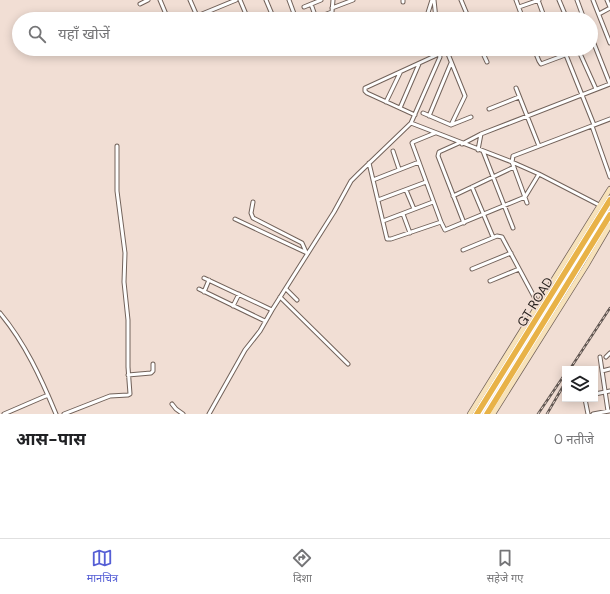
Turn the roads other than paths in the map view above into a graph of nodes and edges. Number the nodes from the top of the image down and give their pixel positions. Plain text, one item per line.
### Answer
1 (148, 0) edge
2 (160, 0) edge
3 (190, 0) edge
4 (236, 0) edge
5 (240, 0) edge
6 (266, 0) edge
7 (289, 0) edge
8 (321, 0) edge
9 (332, 0) edge
10 (353, 0) edge
11 (434, 0) edge
12 (466, 0) edge
13 (516, 0) edge
14 (538, 0) edge
15 (559, 0) edge
16 (577, 0) edge
17 (593, 0) edge
18 (607, 0) edge
19 (461, 1) edge
20 (528, 2) edge
21 (140, 4) dead end
22 (311, 4) junction
23 (304, 7) dead end
24 (519, 7) junction
25 (332, 8) junction
26 (610, 8) edge
27 (165, 12) edge
28 (195, 12) edge
29 (207, 12) edge
30 (245, 12) edge
31 (271, 12) edge
32 (293, 12) edge
33 (313, 12) edge
34 (331, 12) edge
35 (429, 12) edge
36 (435, 12) edge
37 (466, 12) edge
38 (521, 12) edge
39 (542, 12) edge
40 (564, 12) edge
41 (581, 12) edge
42 (599, 14) junction
43 (610, 42) edge
44 (435, 56) edge
45 (440, 56) edge
46 (448, 56) edge
47 (485, 56) edge
48 (536, 56) edge
49 (563, 56) edge
50 (566, 56) edge
51 (582, 56) edge
52 (598, 56) edge
53 (560, 57) joint
54 (487, 62) dead end
55 (451, 63) junction
56 (419, 64) junction
57 (400, 72) junction
58 (610, 84) edge
59 (516, 88) dead end
60 (596, 89) junction
61 (582, 94) junction
62 (519, 97) junction
63 (386, 102) junction
64 (400, 108) junction
65 (489, 108) dead end
66 (423, 113) dead end
67 (415, 115) junction
68 (429, 116) junction
69 (527, 116) junction
70 (471, 117) dead end
71 (610, 119) edge
72 (411, 123) junction
73 (452, 125) junction
74 (593, 125) junction
75 (435, 133) junction
76 (480, 134) junction
77 (460, 143) junction
78 (117, 146) dead end
79 (539, 146) junction
80 (478, 150) junction
81 (393, 151) dead end
82 (483, 151) junction
83 (419, 162) junction
84 (512, 162) junction
85 (369, 163) junction
86 (514, 168) junction
87 (399, 169) junction
88 (539, 174) junction
89 (493, 176) junction
90 (610, 177) edge
91 (373, 180) junction
92 (426, 182) junction
93 (472, 187) junction
94 (610, 189) edge
95 (406, 190) junction
96 (453, 196) junction
97 (525, 197) junction
98 (378, 200) junction
99 (610, 200) edge
100 (253, 202) dead end
101 (433, 202) junction
102 (527, 203) dead end
103 (505, 206) junction
104 (601, 206) junction
105 (414, 210) junction
106 (403, 214) junction
107 (484, 214) junction
108 (610, 216) edge
109 (235, 219) dead end
110 (383, 221) junction
111 (440, 222) junction
112 (464, 223) junction
113 (610, 225) edge
114 (513, 228) dead end
115 (410, 233) junction
116 (493, 237) junction
117 (463, 250) dead end
118 (307, 253) junction
119 (510, 253) junction
120 (472, 269) dead end
121 (519, 269) junction
122 (204, 278) dead end
123 (209, 280) junction
124 (490, 281) dead end
125 (286, 289) junction
126 (198, 290) dead end
127 (204, 292) junction
128 (239, 294) junction
129 (280, 297) junction
130 (297, 300) dead end
131 (538, 304) junction
132 (233, 306) junction
133 (272, 310) junction
134 (0, 313) edge
135 (265, 320) junction
136 (610, 353) edge
137 (600, 357) dead end
138 (606, 357) dead end
139 (153, 364) dead end
140 (348, 364) dead end
141 (610, 369) edge
142 (602, 371) junction
143 (128, 375) junction
144 (610, 391) edge
145 (605, 392) junction
146 (598, 393) edge
147 (48, 396) junction
148 (586, 402) edge
149 (172, 404) dead end
150 (609, 411) edge
151 (4, 414) edge
152 (56, 414) edge
153 (64, 414) edge
154 (183, 414) edge
155 (209, 414) edge
156 (470, 414) edge
157 (477, 414) edge
158 (486, 414) edge
159 (493, 414) edge
160 (588, 414) edge
161 (593, 414) edge

1 - 21 street
2 - 27 street
3 - 28 street
4 - 29 street
5 - 30 street
6 - 31 street
7 - 32 street
8 - 22 street
9 - 25 street
10 - 25 street
11 - 35 street
11 - 36 street
12 - 19 street
13 - 24 street
14 - 20 street
14 - 39 street
15 - 40 street
16 - 41 street
17 - 42 street
18 - 26 street
19 - 37 street
20 - 24 street
22 - 23 street
22 - 33 street
24 - 38 street
25 - 34 street
26 - 42 street
42 - 43 street
44 - 56 street
45 - 67 street
46 - 55 street
47 - 54 street
48 - 53 street
49 - 53 street
50 - 61 street
51 - 60 street
52 - 58 street
55 - 68 street
55 - 73 street
56 - 57 street
56 - 64 street
57 - 63 street
57 - 63 street
58 - 60 street
59 - 62 street
60 - 61 street
61 - 69 street
61 - 74 street
62 - 65 street
62 - 69 street
63 - 64 street
64 - 67 street
66 - 68 street
67 - 72 street
68 - 73 street
69 - 76 street
69 - 79 street
70 - 73 street
71 - 74 street
72 - 75 street
72 - 85 street
74 - 79 street
74 - 90 street
75 - 77 street
75 - 83 street
76 - 77 street
76 - 80 street
77 - 80 street
77 - 96 street
78 - 143 street
79 - 84 street
80 - 82 street
81 - 87 street
82 - 84 street
82 - 89 street
83 - 87 street
83 - 92 street
84 - 86 street
84 - 88 street
85 - 91 street
85 - 118 street
86 - 89 street
86 - 97 street
87 - 91 street
88 - 97 street
88 - 104 street
89 - 93 street
89 - 103 street
91 - 98 street
92 - 95 street
92 - 101 street
93 - 96 street
93 - 107 street
94 - 104 main road
95 - 98 street
95 - 105 street
96 - 112 street
97 - 102 street
97 - 103 street
98 - 110 street
99 - 157 highway, GT ROAD
100 - 118 street
101 - 105 street
101 - 111 street
103 - 107 street
103 - 114 street
104 - 131 main road
105 - 106 street
106 - 110 street
106 - 115 street
107 - 112 street
107 - 116 street
108 - 158 highway, GT ROAD
109 - 118 street
110 - 115 street
111 - 112 street
111 - 115 street
113 - 159 main road
116 - 117 street
116 - 119 street
118 - 125 street
119 - 120 street
119 - 121 street
121 - 124 street
121 - 131 street
122 - 123 street
123 - 127 street
123 - 128 street
125 - 129 street
125 - 130 street
126 - 127 street
127 - 132 street
128 - 132 street
128 - 133 street
129 - 133 street
129 - 140 street
131 - 156 main road
132 - 135 street
133 - 135 street
134 - 147 street
135 - 155 street
136 - 138 street
137 - 142 street
139 - 143 street
141 - 142 street
142 - 145 street
143 - 153 street
144 - 145 street
145 - 146 street
145 - 150 street
147 - 151 street
147 - 152 street
148 - 160 street
149 - 154 street
150 - 161 street

